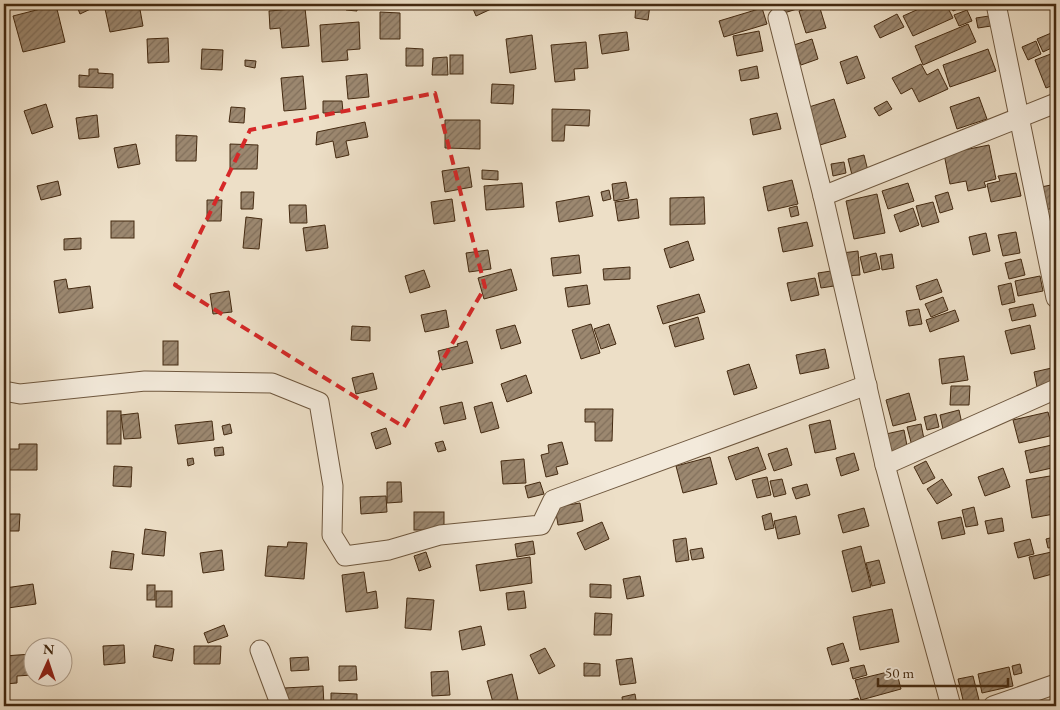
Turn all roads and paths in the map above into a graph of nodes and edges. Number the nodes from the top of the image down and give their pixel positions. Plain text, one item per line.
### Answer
1 (996, 4) edge
2 (778, 18) dead end
3 (1056, 103) edge
4 (1020, 117) junction
5 (823, 196) junction
6 (1056, 298) edge
7 (867, 386) junction
8 (1056, 389) edge
9 (4, 391) edge
10 (885, 465) junction
11 (260, 650) dead end
12 (1056, 684) edge
13 (282, 706) edge
14 (951, 706) edge
15 (992, 706) edge

1 - 4 street
2 - 5 street
3 - 4 street
4 - 5 street
4 - 6 street
5 - 7 street
7 - 9 street
7 - 10 street
8 - 10 street
10 - 14 street
11 - 13 street
12 - 15 street

